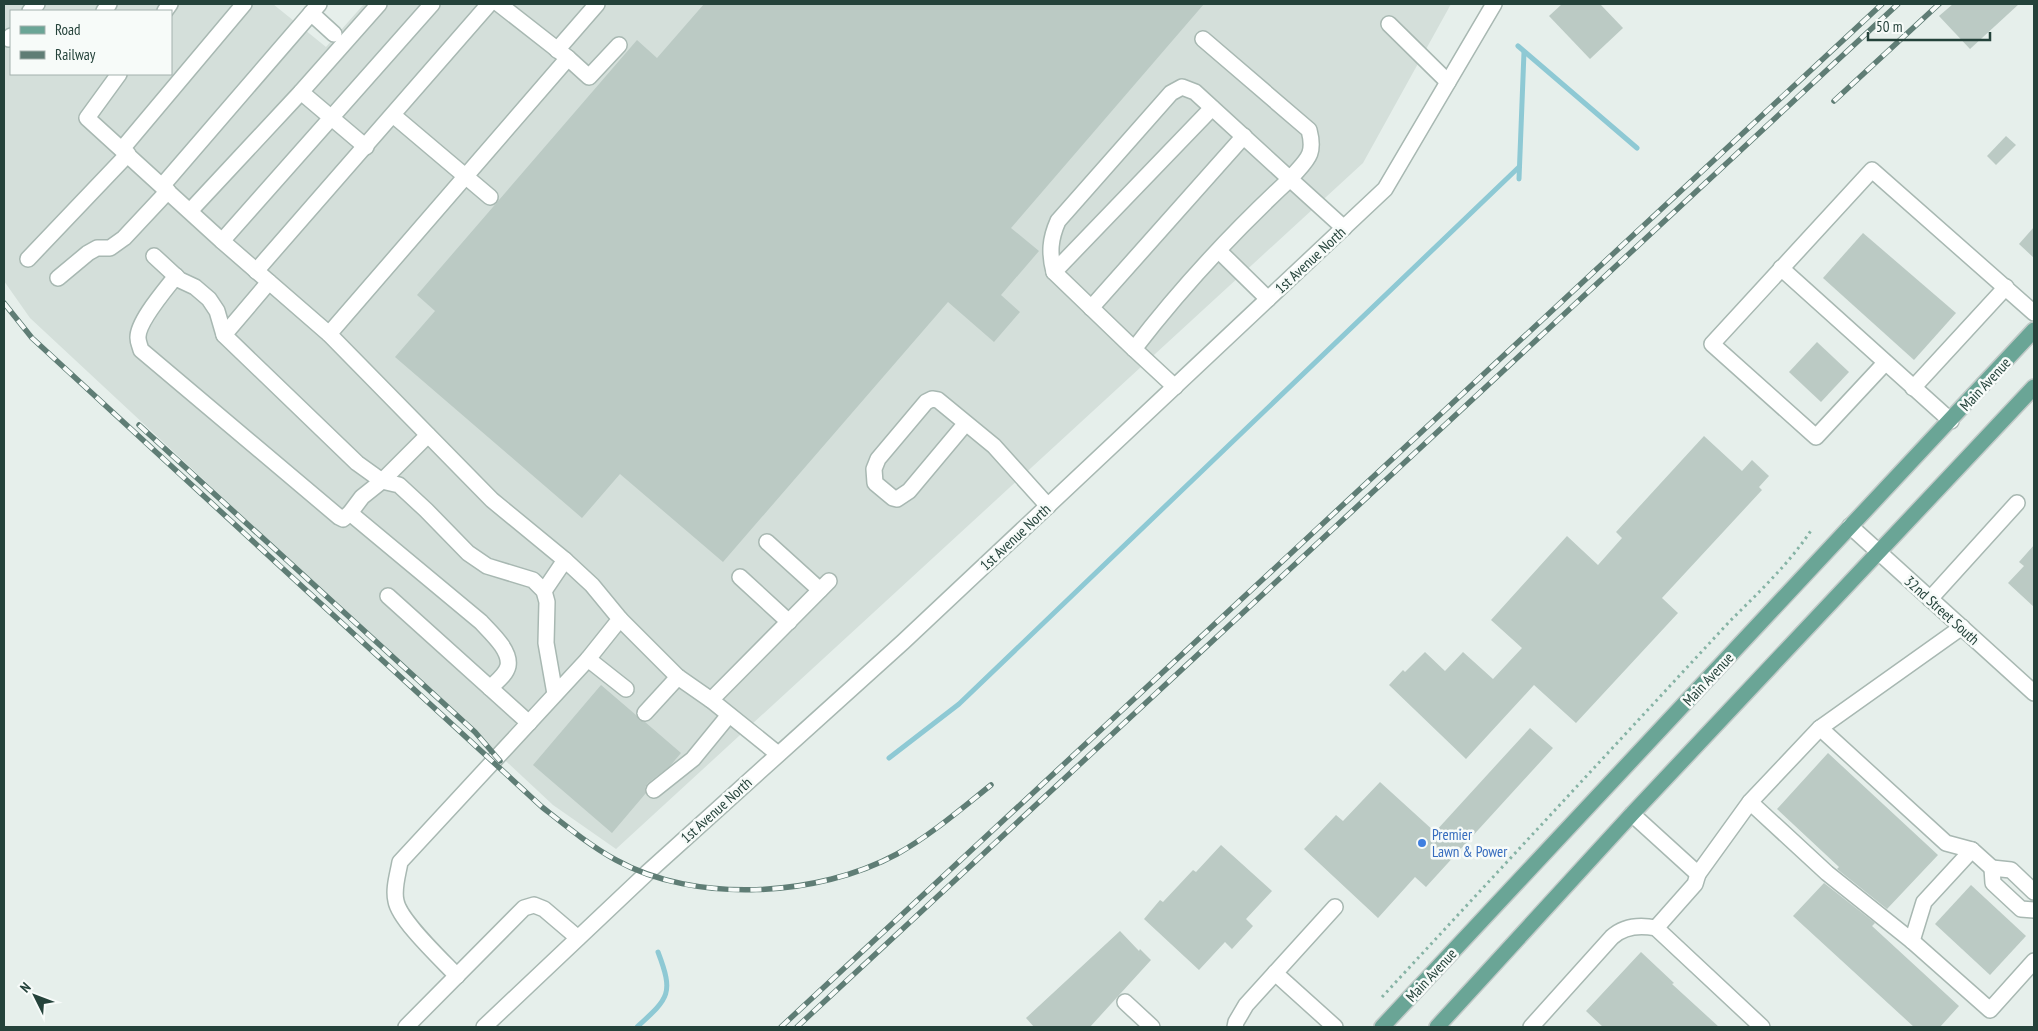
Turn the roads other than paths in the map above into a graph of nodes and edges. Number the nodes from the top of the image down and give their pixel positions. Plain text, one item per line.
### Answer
1 (244, 4) edge
2 (379, 4) edge
3 (432, 4) edge
4 (489, 4) edge
5 (499, 4) edge
6 (597, 4) edge
7 (1494, 4) edge
8 (315, 8) edge
9 (1389, 24) dead end
10 (334, 34) dead end
11 (1203, 39) dead end
12 (619, 45) dead end
13 (563, 54) junction
14 (118, 75) edge
15 (1448, 82) junction
16 (301, 92) junction
17 (1212, 108) junction
18 (393, 115) junction
19 (332, 118) junction
20 (1244, 136) junction
21 (366, 147) junction
22 (125, 152) junction
23 (465, 176) junction
24 (1290, 178) junction
25 (165, 188) junction
26 (490, 198) dead end
27 (190, 211) junction
28 (1344, 228) junction
29 (222, 241) junction
30 (1219, 251) junction
31 (154, 256) dead end
32 (28, 259) dead end
33 (1781, 268) junction
34 (256, 271) junction
35 (1054, 272) junction
36 (176, 276) junction
37 (58, 278) dead end
38 (269, 282) junction
39 (2006, 287) junction
40 (1268, 299) junction
41 (1091, 308) junction
42 (2034, 313) edge
43 (2034, 330) edge
44 (329, 334) junction
45 (224, 335) junction
46 (1134, 350) junction
47 (1885, 363) junction
48 (1175, 387) junction
49 (2034, 387) edge
50 (1913, 388) junction
51 (1951, 421) junction
52 (966, 423) junction
53 (428, 435) junction
54 (382, 481) junction
55 (2016, 503) dead end
56 (1048, 506) junction
57 (350, 513) junction
58 (1850, 526) junction
59 (767, 542) dead end
60 (1878, 552) junction
61 (565, 560) junction
62 (740, 576) dead end
63 (544, 591) junction
64 (388, 596) dead end
65 (1930, 599) junction
66 (620, 619) junction
67 (789, 622) junction
68 (1962, 627) junction
69 (588, 659) junction
70 (678, 677) junction
71 (490, 688) junction
72 (626, 689) dead end
73 (2034, 693) edge
74 (555, 694) junction
75 (711, 700) junction
76 (645, 713) dead end
77 (729, 715) junction
78 (529, 723) junction
79 (1820, 728) junction
80 (778, 754) junction
81 (654, 790) dead end
82 (1750, 802) junction
83 (1632, 814) junction
84 (1972, 850) junction
85 (1992, 868) junction
86 (1698, 874) junction
87 (2034, 892) edge
88 (1335, 907) dead end
89 (2034, 910) edge
90 (1656, 928) junction
91 (578, 938) junction
92 (1912, 941) junction
93 (2034, 961) edge
94 (1275, 973) junction
95 (456, 976) junction
96 (1125, 1002) dead end
97 (406, 1027) edge
98 (484, 1027) edge
99 (1152, 1027) edge
100 (1235, 1027) edge
101 (1335, 1027) edge
102 (1382, 1027) edge
103 (1436, 1027) edge
104 (1531, 1027) edge
105 (1762, 1027) edge

1 - 22 street
2 - 16 street
3 - 19 street
4 - 18 street
5 - 13 street
6 - 13 street
7 - 15 street, 1st Avenue North
8 - 10 street
8 - 25 street
9 - 15 street
11 - 24 street
12 - 13 street
13 - 23 street
14 - 22 street
15 - 28 street, 1st Avenue North
16 - 19 street
16 - 27 street
17 - 20 street
17 - 35 street
17 - 35 street
18 - 21 street
18 - 23 street
19 - 21 street
19 - 29 street
20 - 24 street
20 - 41 street
21 - 34 street
22 - 25 street
22 - 32 street
23 - 26 street
23 - 44 street
24 - 28 street
24 - 30 street
25 - 27 street
25 - 37 street
27 - 29 street
28 - 40 street, 1st Avenue North
29 - 34 street
30 - 40 street
30 - 46 street
31 - 36 street
33 - 39 street
33 - 47 street
33 - 47 street
34 - 38 street
35 - 41 street
36 - 45 street
36 - 57 street
38 - 44 street
38 - 45 street
39 - 42 street
39 - 50 street
40 - 48 street, 1st Avenue North
41 - 46 street
43 - 51 main road, Main Avenue
44 - 53 street
45 - 54 street
46 - 48 street
47 - 50 street
48 - 56 street, 1st Avenue North
49 - 60 main road
50 - 51 street
51 - 58 main road, Main Avenue
52 - 52 street
52 - 56 street
53 - 54 street
53 - 61 street
54 - 57 street
54 - 63 street
55 - 65 street
56 - 80 street, 1st Avenue North
57 - 71 street
58 - 60 street, 32nd Street South
58 - 102 main road, Main Avenue
59 - 67 street
60 - 65 street, 32nd Street South
60 - 83 main road
61 - 63 street
61 - 66 street
62 - 67 street
63 - 74 street
64 - 71 street
65 - 68 street, 32nd Street South
66 - 69 street
66 - 70 street
67 - 75 street
68 - 73 street, 32nd Street South
68 - 79 street
69 - 72 street
69 - 74 street
70 - 75 street
70 - 76 street
71 - 78 street
74 - 78 street
75 - 77 street
77 - 80 street
77 - 81 street
78 - 95 street
79 - 82 street
79 - 84 street
80 - 91 street, 1st Avenue North
82 - 86 street
82 - 92 street
83 - 86 street
83 - 103 main road
84 - 85 street
84 - 92 street
85 - 87 street
85 - 89 street
86 - 90 street
88 - 94 street
90 - 104 street
90 - 105 street
91 - 95 street
91 - 98 street, 1st Avenue North
92 - 93 street
94 - 100 street
94 - 101 street
95 - 97 street
96 - 99 street

